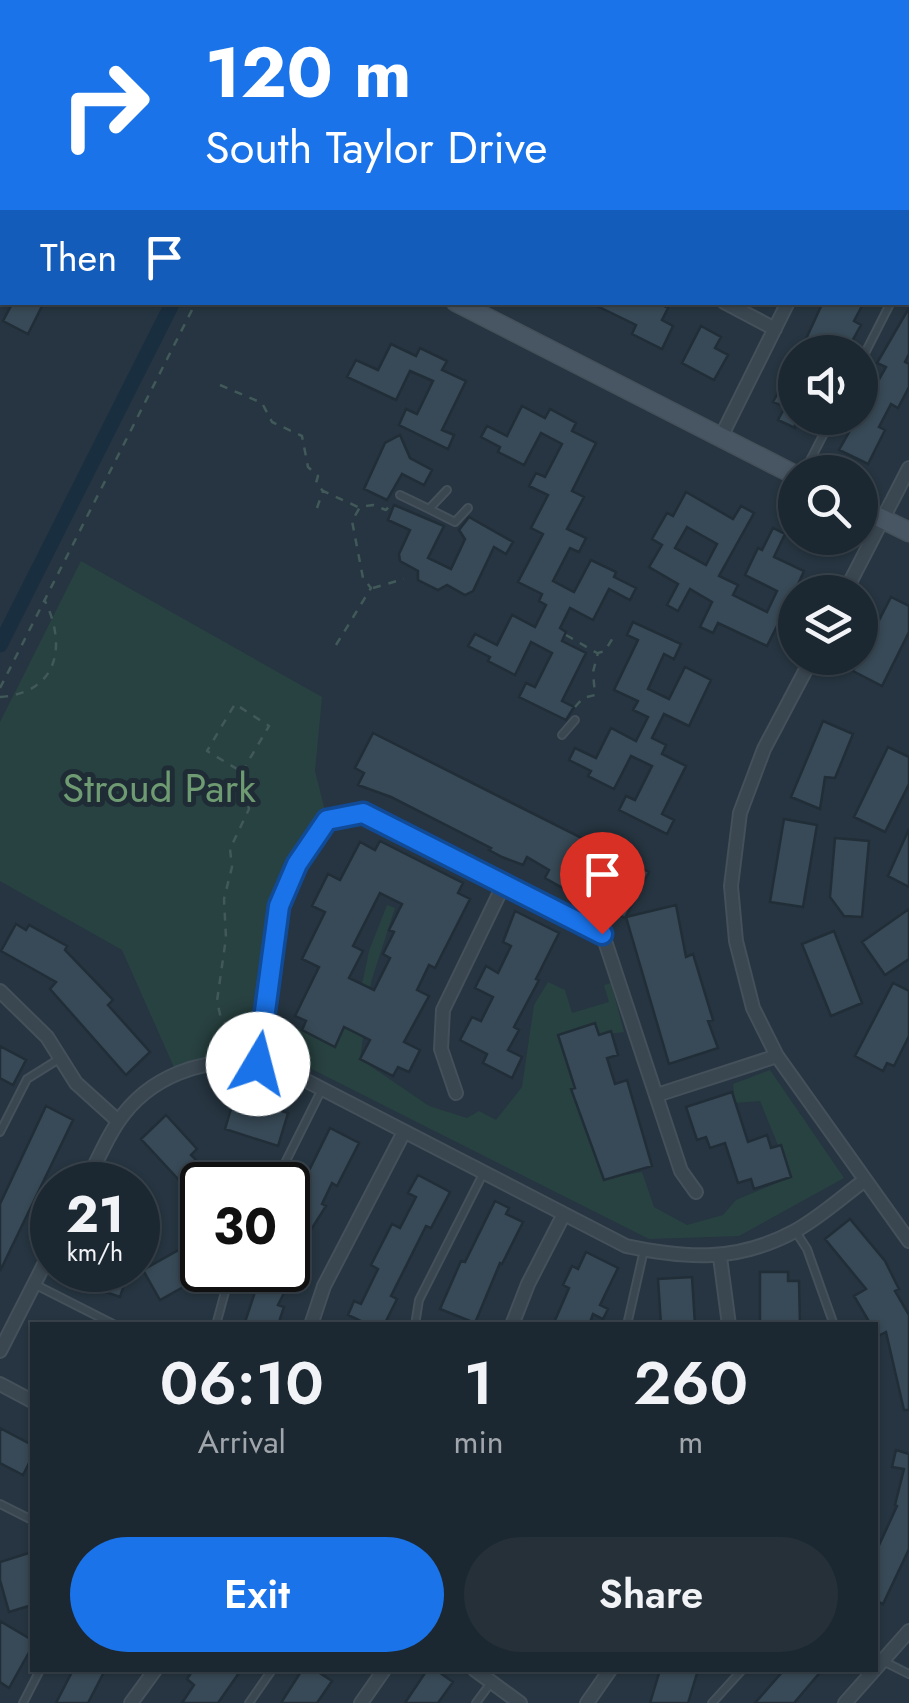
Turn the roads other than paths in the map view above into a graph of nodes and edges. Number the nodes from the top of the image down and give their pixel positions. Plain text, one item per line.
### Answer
1 (462, 305) edge
2 (730, 305) edge
3 (787, 305) edge
4 (889, 305) edge
5 (775, 329) junction
6 (874, 335) edge
7 (721, 437) junction
8 (778, 466) edge
9 (909, 468) edge
10 (447, 490) dead end
11 (400, 495) road end
12 (468, 508) dead end
13 (430, 509) junction
14 (878, 517) edge
15 (883, 519) junction
16 (909, 532) edge
17 (854, 575) edge
18 (803, 675) edge
19 (575, 720) road end
20 (562, 735) dead end
21 (504, 884) junction
22 (0, 991) edge
23 (777, 1056) junction
24 (60, 1058) junction
25 (258, 1064) junction
26 (322, 1089) junction
27 (456, 1094) dead end
28 (657, 1095) junction
29 (118, 1121) junction
30 (0, 1132) edge
31 (404, 1132) junction
32 (97, 1162) edge
33 (286, 1162) edge
34 (484, 1173) junction
35 (865, 1180) junction
36 (696, 1192) dead end
37 (564, 1214) junction
38 (795, 1231) junction
39 (909, 1241) edge
40 (644, 1250) junction
41 (720, 1257) junction
42 (30, 1292) edge
43 (48, 1292) edge
44 (225, 1292) edge
45 (109, 1322) edge
46 (217, 1322) edge
47 (312, 1322) edge
48 (415, 1322) edge
49 (513, 1322) edge
50 (628, 1322) edge
51 (729, 1322) edge
52 (833, 1322) edge
53 (0, 1352) edge
54 (0, 1384) edge
55 (30, 1400) edge
56 (0, 1504) edge
57 (30, 1519) edge
58 (909, 1631) edge
59 (885, 1662) junction
60 (878, 1669) edge
61 (39, 1672) edge
62 (154, 1672) edge
63 (271, 1672) edge
64 (383, 1672) edge
65 (478, 1672) edge
66 (609, 1672) edge
67 (740, 1672) edge
68 (875, 1672) edge
69 (909, 1674) edge
70 (491, 1682) junction
71 (23, 1703) edge
72 (132, 1703) edge
73 (250, 1703) edge
74 (361, 1703) edge
75 (476, 1703) edge
76 (520, 1703) edge
77 (587, 1703) edge
78 (712, 1703) edge
79 (845, 1703) edge

1 - 7 main road
2 - 5 street
3 - 5 street
4 - 6 lane
5 - 7 street
7 - 8 main road
9 - 15 street
10 - 13 lane
11 - 13 lane
12 - 13 lane
14 - 15 main road
15 - 16 main road
15 - 17 street
18 - 23 street
19 - 20 lane
21 - 25 street
21 - 27 street
21 - 28 street
22 - 24 street
23 - 28 street
23 - 35 street
24 - 29 street
24 - 30 lane
25 - 26 street
25 - 29 street
26 - 31 street
26 - 33 lane
28 - 36 street
29 - 32 street
31 - 34 street
31 - 47 street
34 - 37 street
34 - 48 lane
35 - 38 street
35 - 39 street
37 - 40 street
37 - 49 street
38 - 41 street
38 - 52 lane
40 - 41 street
40 - 50 lane
41 - 51 street
42 - 53 street
43 - 45 lane
44 - 46 lane
54 - 55 street
56 - 57 lane
58 - 59 street
59 - 60 street
59 - 69 lane
61 - 71 lane
62 - 72 street
63 - 73 lane
64 - 74 street
65 - 70 street
66 - 77 street
67 - 78 lane
68 - 79 street
70 - 75 lane
70 - 76 street

